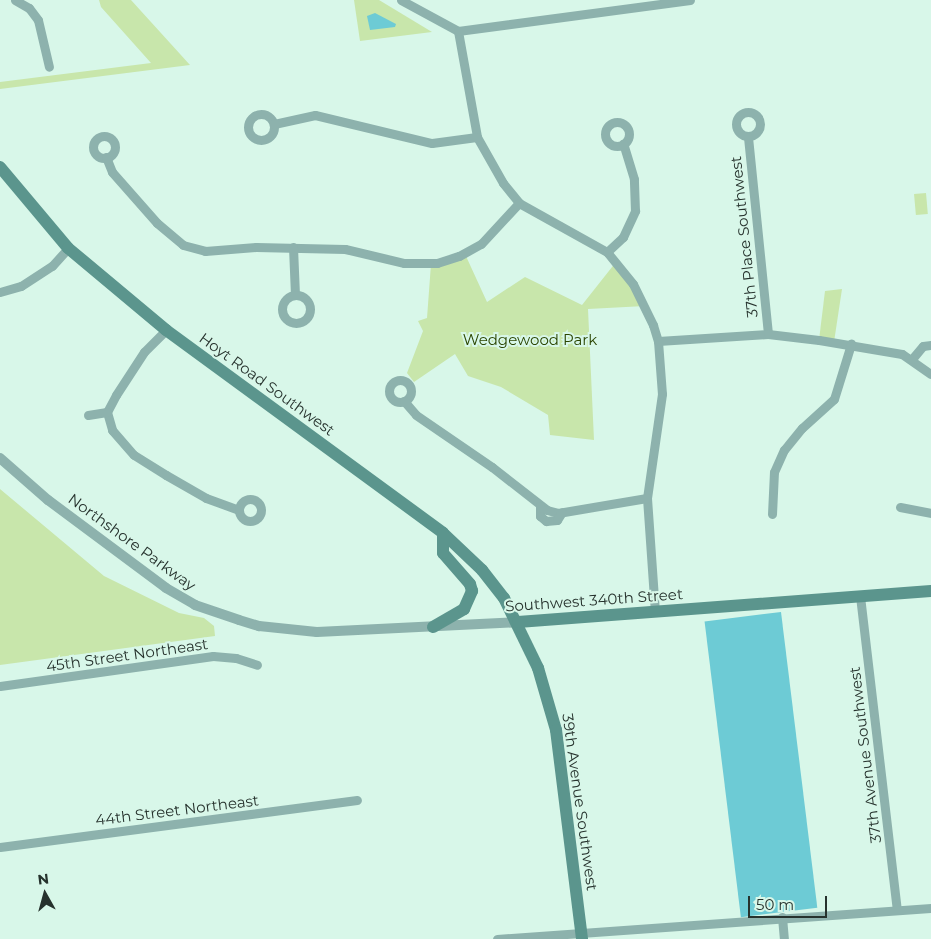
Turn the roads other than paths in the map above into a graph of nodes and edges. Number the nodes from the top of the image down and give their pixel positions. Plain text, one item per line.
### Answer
1 (15, 0) edge
2 (401, 0) edge
3 (690, 0) edge
4 (458, 31) junction
5 (49, 67) dead end
6 (274, 124) dead end
7 (478, 137) junction
8 (748, 137) dead end
9 (623, 144) dead end
10 (106, 157) dead end
11 (0, 167) edge
12 (519, 203) junction
13 (294, 247) junction
14 (68, 248) junction
15 (607, 252) junction
16 (0, 292) edge
17 (295, 295) dead end
18 (166, 330) junction
19 (768, 334) junction
20 (658, 341) junction
21 (851, 344) junction
22 (931, 345) edge
23 (916, 361) junction
24 (930, 370) edge
25 (404, 401) dead end
26 (107, 412) junction
27 (88, 415) dead end
28 (0, 458) edge
29 (647, 498) junction
30 (900, 508) dead end
31 (239, 510) dead end
32 (931, 513) edge
33 (772, 514) dead end
34 (443, 534) junction
35 (931, 591) edge
36 (860, 596) junction
37 (655, 612) junction
38 (518, 622) junction
39 (259, 626) joint
40 (433, 627) junction
41 (258, 665) dead end
42 (0, 686) edge
43 (357, 800) dead end
44 (0, 847) edge
45 (931, 908) edge
46 (896, 910) junction
47 (782, 917) junction
48 (581, 935) edge
49 (497, 939) edge
50 (784, 939) edge

1 - 5 street
2 - 4 street
3 - 4 street
4 - 7 street
6 - 7 street
7 - 12 street
8 - 19 street, 37th Place Southwest
9 - 15 street
10 - 13 street
11 - 14 main road, Hoyt Road Southwest
12 - 13 street
12 - 15 street
13 - 17 street
14 - 16 street
14 - 18 main road, Hoyt Road Southwest
15 - 20 street
18 - 26 street
18 - 34 main road, Hoyt Road Southwest
19 - 20 street
19 - 21 street
20 - 29 street
21 - 23 street
21 - 33 street
22 - 23 street
23 - 24 street
25 - 29 street
26 - 27 street
26 - 31 street
28 - 39 street, Northshore Parkway
29 - 37 street
30 - 32 street
34 - 38 main road, Hoyt Road Southwest
34 - 40 main road
35 - 36 main road, Southwest 340th Street
36 - 37 main road, Southwest 340th Street
36 - 46 street, 37th Avenue Southwest
37 - 38 main road, Southwest 340th Street
38 - 40 street, Southwest 340th Street
38 - 48 main road, 39th Avenue Southwest
39 - 40 street, Southwest 340th Street
41 - 42 street, 45th Street Northeast
43 - 44 street, 44th Street Northeast
45 - 46 street
46 - 47 street
47 - 48 street
47 - 50 street
48 - 49 street

